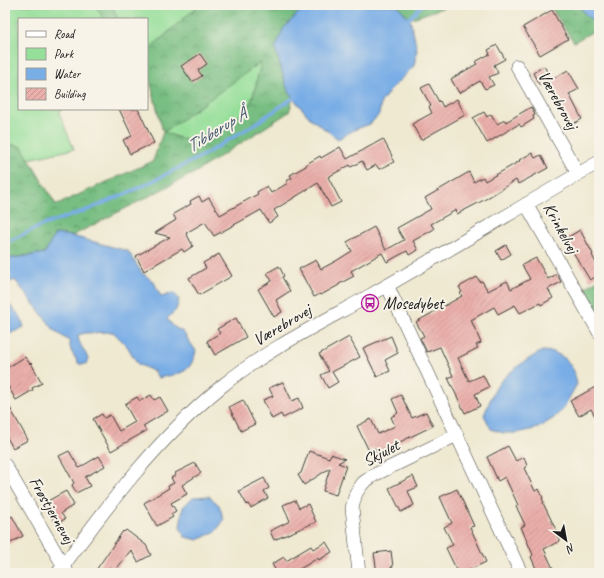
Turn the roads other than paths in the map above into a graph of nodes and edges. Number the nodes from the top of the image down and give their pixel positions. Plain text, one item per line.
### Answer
1 (517, 66) dead end
2 (599, 162) edge
3 (578, 174) junction
4 (526, 204) junction
5 (387, 285) junction
6 (599, 332) edge
7 (457, 435) junction
8 (5, 465) edge
9 (63, 571) edge
10 (359, 573) edge
11 (521, 573) edge

1 - 3 street, Værebrovej
2 - 3 street, Værebrovej
3 - 4 street, Værebrovej
4 - 5 street, Værebrovej
4 - 6 street, Krinkelvej
5 - 7 street
5 - 9 street, Værebrovej
7 - 10 street, Skjulet
7 - 11 street
8 - 9 street, Frøstjernevej

